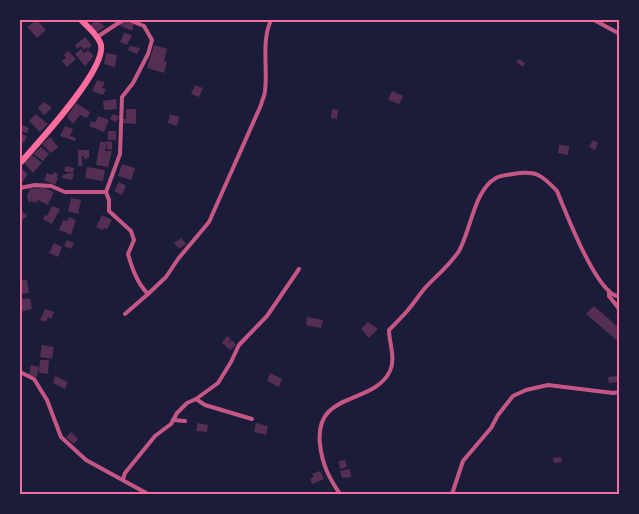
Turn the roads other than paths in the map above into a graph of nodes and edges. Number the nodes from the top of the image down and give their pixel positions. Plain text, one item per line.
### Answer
1 (81, 20) edge
2 (123, 20) edge
3 (129, 20) edge
4 (271, 20) edge
5 (594, 20) edge
6 (620, 34) edge
7 (96, 37) junction
8 (20, 162) edge
9 (20, 188) edge
10 (106, 192) junction
11 (299, 269) dead end
12 (609, 290) junction
13 (148, 294) junction
14 (620, 297) edge
15 (620, 310) edge
16 (125, 314) dead end
17 (20, 372) edge
18 (620, 392) edge
19 (196, 399) junction
20 (252, 419) dead end
21 (173, 420) junction
22 (185, 421) dead end
23 (123, 480) junction
24 (148, 495) edge
25 (340, 495) edge
26 (452, 495) edge

1 - 7 main road
2 - 7 street
3 - 10 street
4 - 13 street
5 - 6 street
7 - 8 main road
9 - 10 street
10 - 13 street
11 - 19 street
12 - 14 street
12 - 15 street
12 - 25 street
13 - 16 street
17 - 23 street
18 - 26 street
19 - 20 street
19 - 21 street
21 - 22 street
21 - 23 street
23 - 24 street

